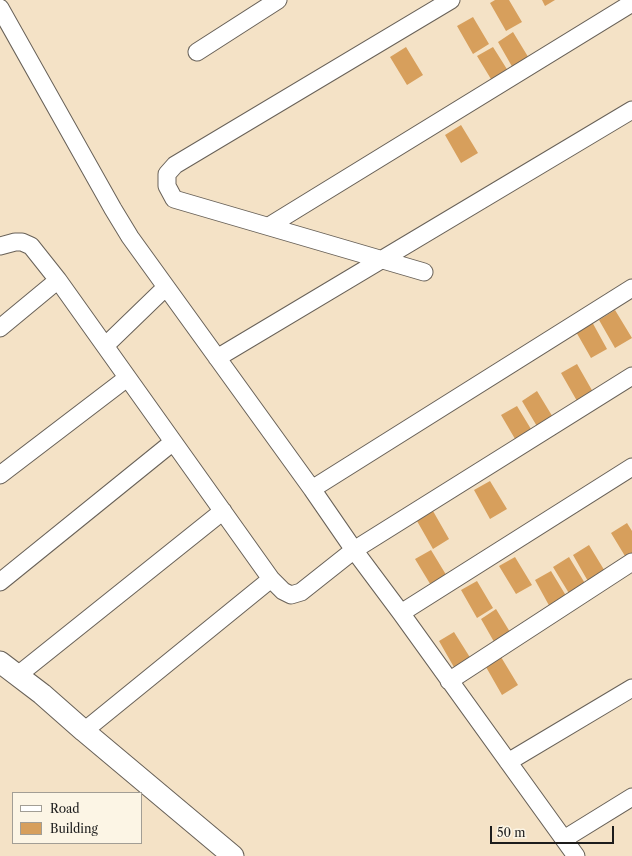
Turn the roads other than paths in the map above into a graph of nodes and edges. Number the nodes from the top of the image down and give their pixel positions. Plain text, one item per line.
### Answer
1 (278, 0) edge
2 (452, 0) edge
3 (632, 3) edge
4 (0, 8) edge
5 (197, 52) dead end
6 (632, 110) edge
7 (269, 226) junction
8 (0, 246) edge
9 (382, 260) junction
10 (424, 272) dead end
11 (58, 280) junction
12 (166, 287) junction
13 (632, 288) edge
14 (0, 328) edge
15 (105, 346) junction
16 (217, 358) junction
17 (632, 376) edge
18 (127, 378) junction
19 (173, 442) junction
20 (632, 467) edge
21 (0, 475) edge
22 (312, 489) junction
23 (223, 511) junction
24 (354, 550) junction
25 (632, 562) edge
26 (271, 579) junction
27 (0, 582) edge
28 (401, 613) junction
29 (0, 662) edge
30 (18, 675) junction
31 (450, 680) junction
32 (632, 688) edge
33 (84, 731) junction
34 (508, 762) junction
35 (632, 796) edge
36 (564, 839) junction
37 (232, 856) edge
38 (576, 856) edge

1 - 5 street
2 - 7 street
3 - 7 street
4 - 12 street
6 - 9 street
7 - 9 street
8 - 11 street
9 - 10 street
9 - 16 street
11 - 14 street
11 - 15 street
12 - 15 street
12 - 16 street
13 - 22 street
15 - 18 street
16 - 22 street
17 - 24 street
18 - 19 street
18 - 21 street
19 - 23 street
19 - 27 street
20 - 28 street
22 - 24 street
23 - 26 street
23 - 30 street
24 - 26 street
24 - 28 street
25 - 31 street
26 - 33 street
28 - 31 street
29 - 30 street
30 - 33 street
31 - 34 street
32 - 34 street
33 - 37 street
34 - 36 street
35 - 36 street
36 - 38 street

